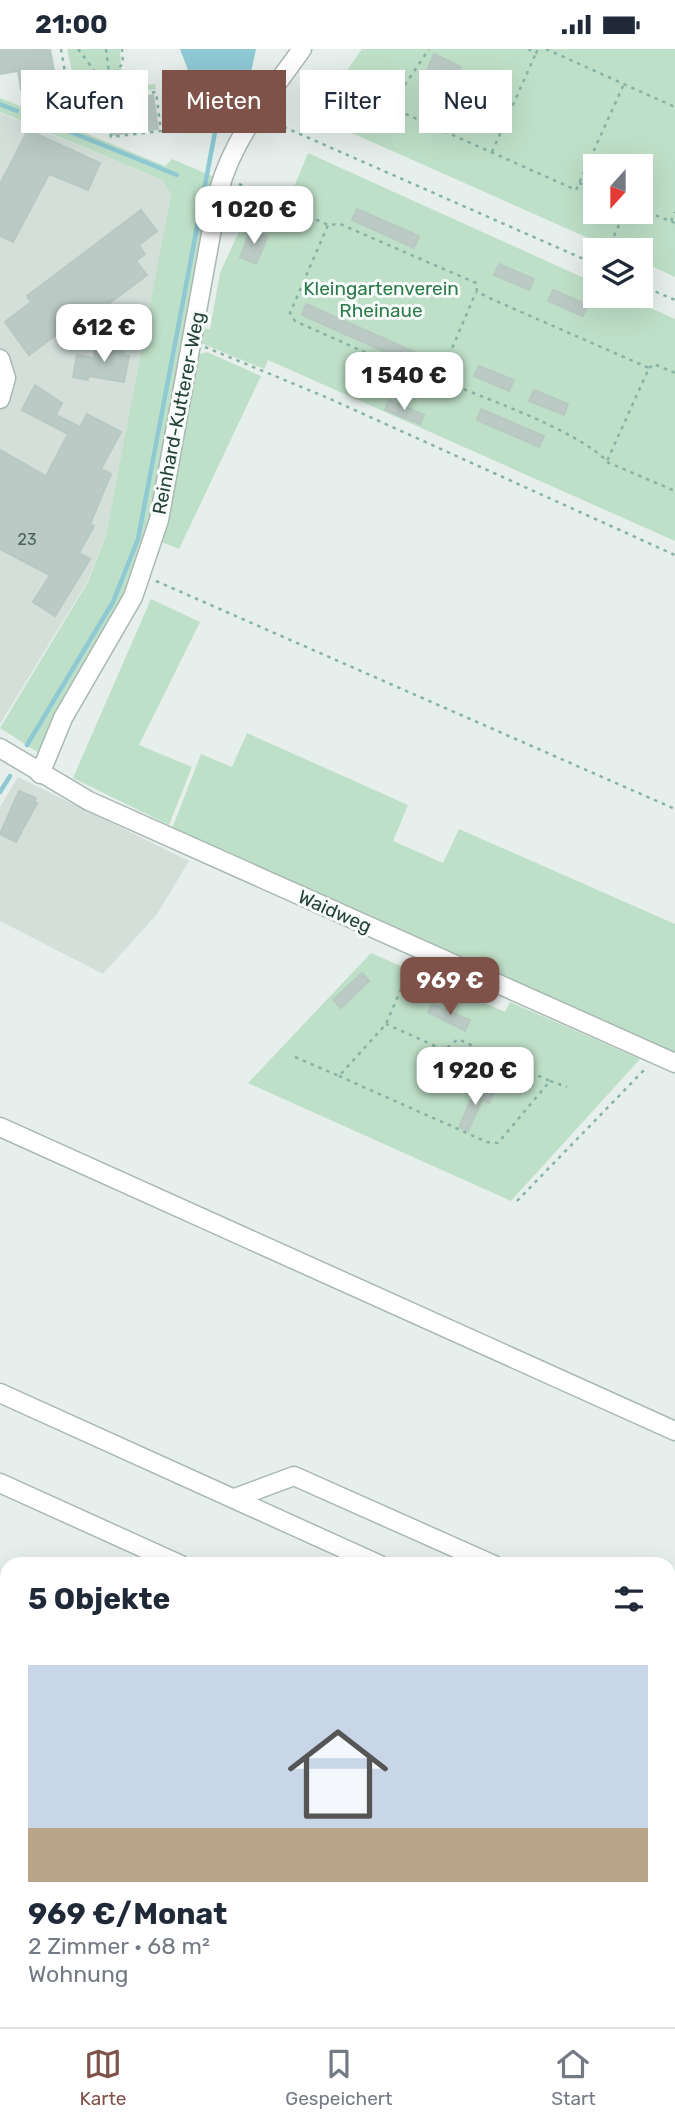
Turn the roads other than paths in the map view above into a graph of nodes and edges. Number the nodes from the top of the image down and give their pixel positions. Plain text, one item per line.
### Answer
1 (302, 49) edge
2 (0, 359) edge
3 (0, 398) edge
4 (0, 748) edge
5 (40, 774) junction
6 (675, 1063) edge
7 (0, 1127) edge
8 (0, 1393) edge
9 (675, 1431) edge
10 (0, 1483) edge
11 (235, 1498) junction
12 (163, 1557) edge
13 (363, 1557) edge
14 (476, 1557) edge

1 - 5 street, Reinhard-Kutterer-Weg
2 - 3 street
4 - 5 street, Waidweg
5 - 6 street, Waidweg
7 - 9 street
8 - 11 street
10 - 12 street
11 - 13 street
11 - 14 street

